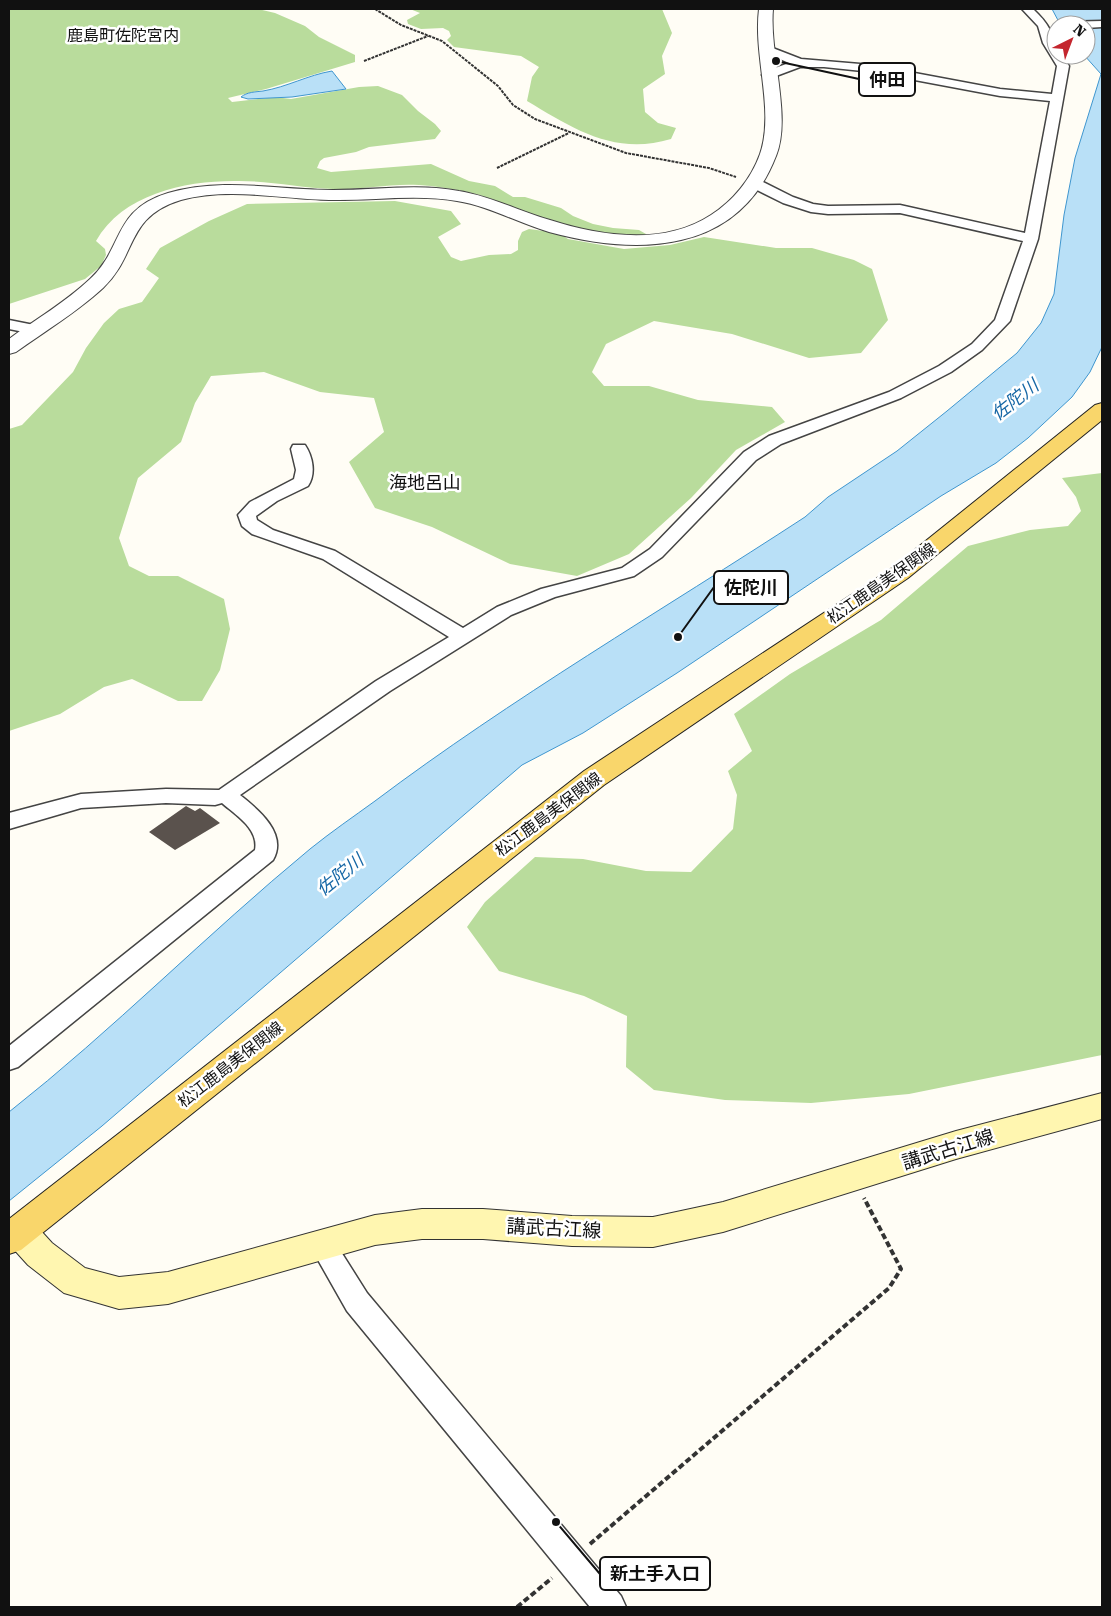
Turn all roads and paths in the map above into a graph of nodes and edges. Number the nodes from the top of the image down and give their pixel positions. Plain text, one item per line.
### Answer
1 (375, 9) edge
2 (766, 9) edge
3 (1027, 9) edge
4 (1043, 25) joint
5 (1046, 34) edge
6 (429, 35) junction
7 (766, 49) junction
8 (364, 61) dead end
9 (800, 63) junction
10 (1062, 65) edge
11 (768, 75) junction
12 (1057, 98) junction
13 (570, 133) junction
14 (497, 168) dead end
15 (754, 183) junction
16 (1031, 239) junction
17 (9, 325) edge
18 (34, 329) junction
19 (9, 348) edge
20 (1102, 409) edge
21 (299, 449) dead end
22 (462, 636) junction
23 (226, 795) junction
24 (9, 821) edge
25 (9, 1060) edge
26 (1102, 1106) edge
27 (853, 1178) junction
28 (14, 1235) edge
29 (322, 1244) junction
30 (571, 1561) junction
31 (517, 1607) edge
32 (610, 1607) edge

1 - 6 path
2 - 7 street
3 - 4 street
4 - 5 street
6 - 8 path
6 - 13 path
7 - 9 street
7 - 11 street
9 - 11 street
9 - 12 street
10 - 12 street
11 - 15 street
12 - 16 street
13 - 14 path
13 - 15 path
15 - 16 street
15 - 18 street
16 - 22 street
17 - 18 street
18 - 19 street
20 - 28 main road, 松江鹿島美保関線
21 - 22 street
22 - 23 street
23 - 24 street
23 - 25 street
26 - 27 main road, 講武古江線
27 - 29 main road, 講武古江線
27 - 30 path
28 - 29 main road, 講武古江線
29 - 30 street
30 - 31 path
30 - 32 street

